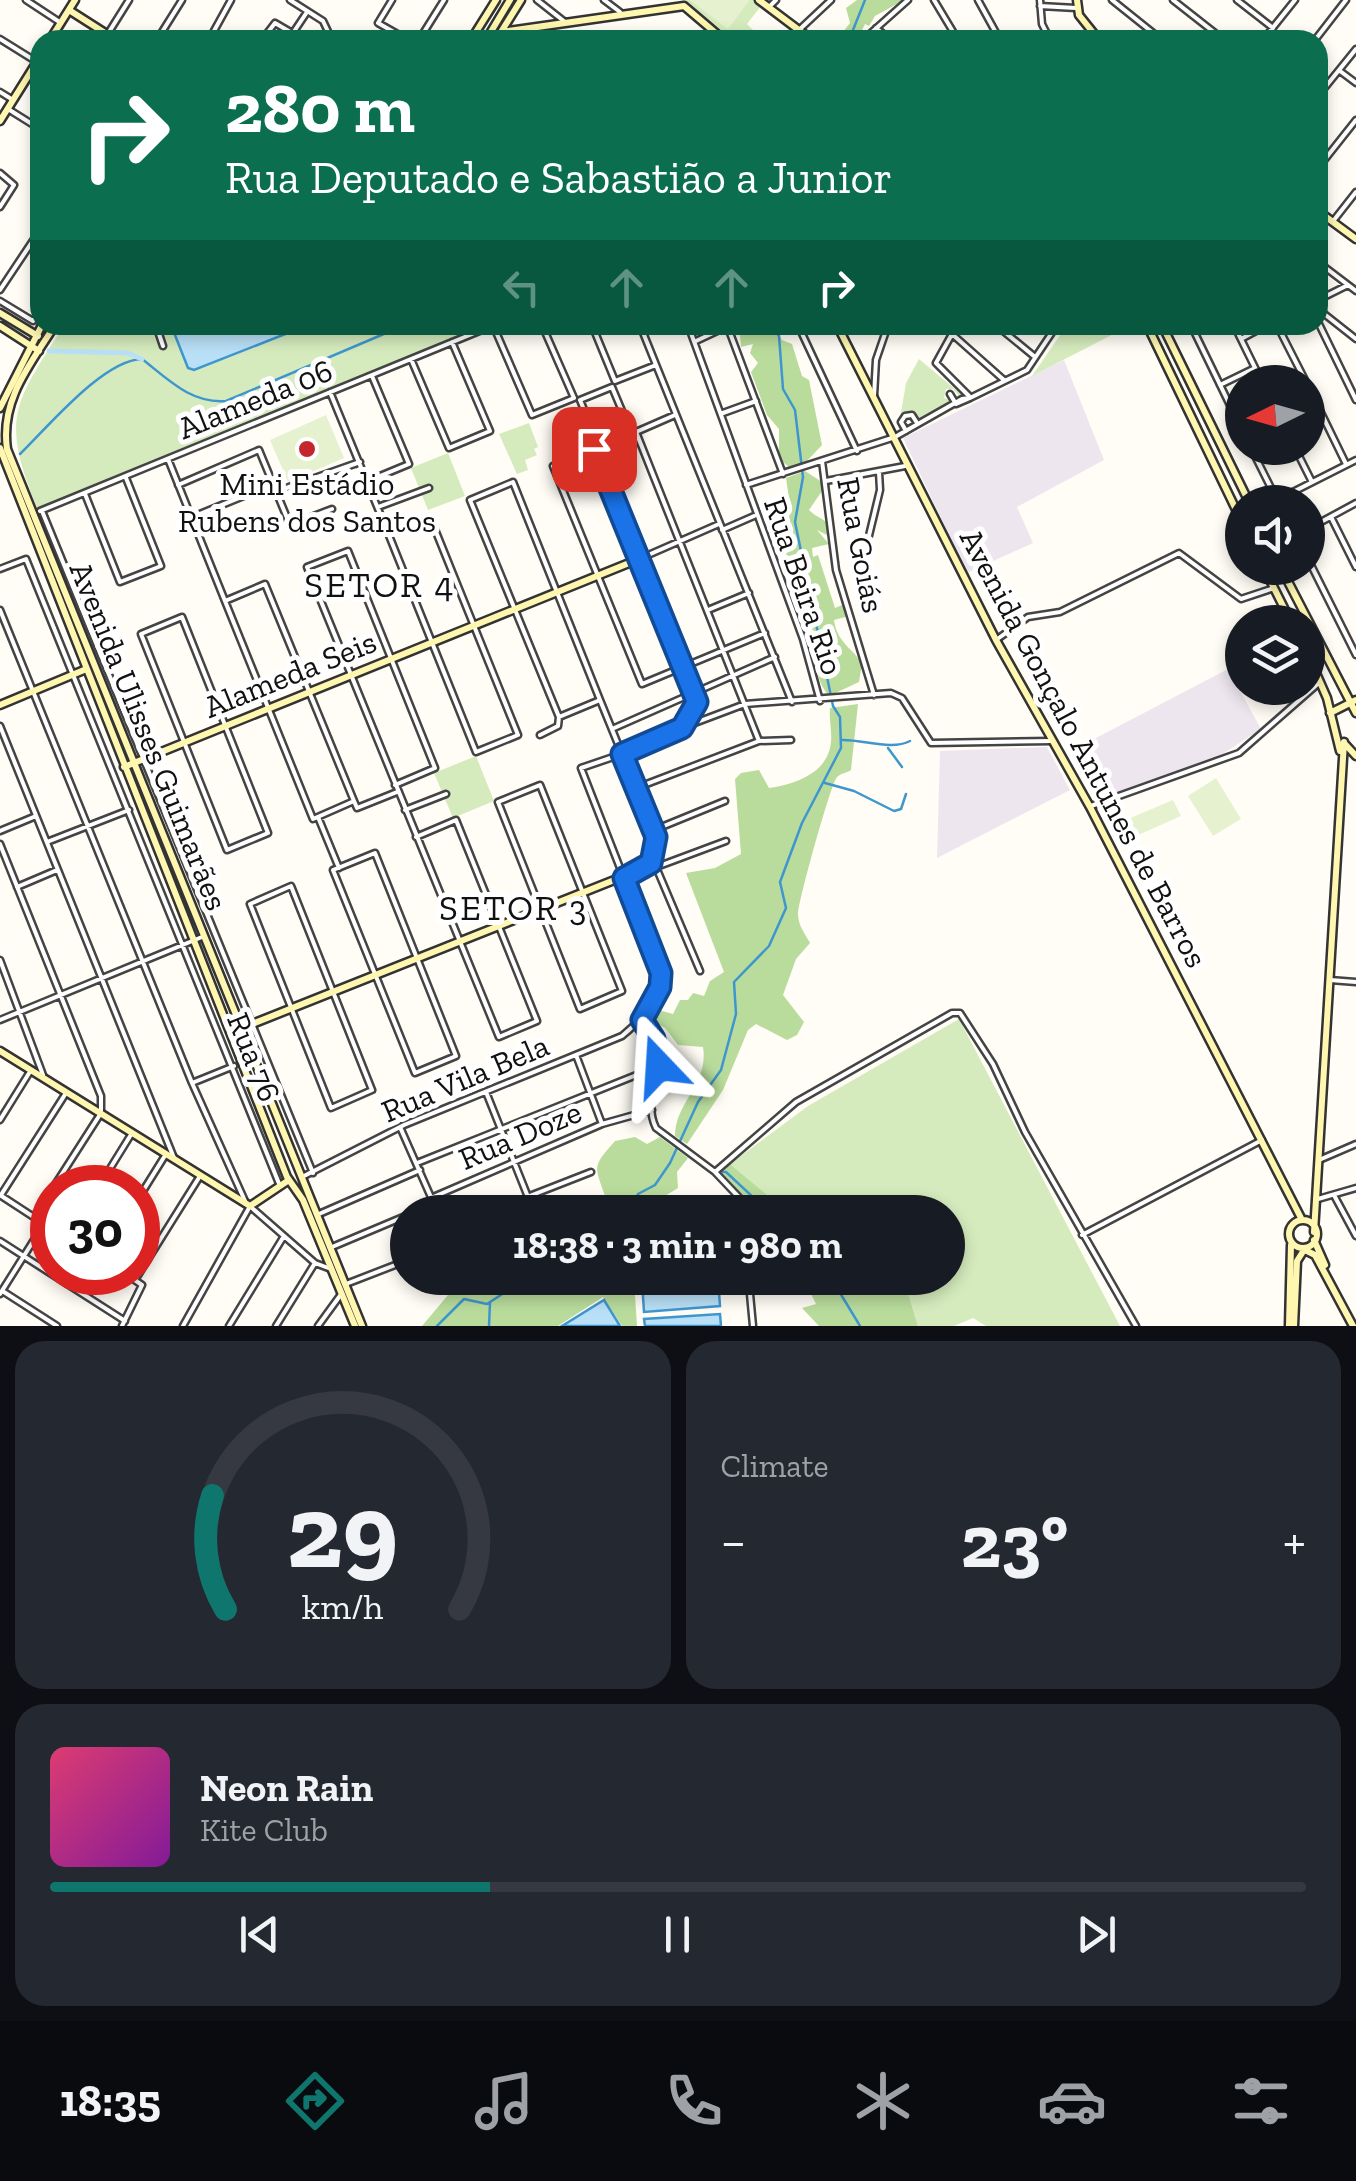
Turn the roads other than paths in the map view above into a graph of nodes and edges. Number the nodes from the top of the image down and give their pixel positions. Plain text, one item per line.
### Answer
1 (26, 0) edge
2 (75, 0) edge
3 (128, 0) edge
4 (182, 0) edge
5 (231, 0) edge
6 (290, 0) edge
7 (392, 0) edge
8 (444, 0) edge
9 (496, 0) edge
10 (510, 0) edge
11 (521, 0) edge
12 (537, 0) edge
13 (604, 0) edge
14 (676, 0) edge
15 (759, 0) edge
16 (776, 0) edge
17 (831, 0) edge
18 (908, 0) edge
19 (934, 0) edge
20 (978, 0) edge
21 (1112, 0) edge
22 (1173, 0) edge
23 (1237, 0) edge
24 (1295, 0) edge
25 (1346, 0) edge
26 (1040, 3) edge
27 (1076, 4) edge
28 (684, 6) junction
29 (770, 7) junction
30 (69, 10) junction
31 (308, 12) junction
32 (623, 15) junction
33 (565, 22) junction
34 (61, 23) junction
35 (876, 28) joint
36 (1273, 28) joint
37 (798, 29) joint
38 (56, 30) edge
39 (96, 30) edge
40 (110, 30) edge
41 (163, 30) edge
42 (214, 30) edge
43 (295, 30) edge
44 (328, 30) edge
45 (390, 30) edge
46 (425, 30) edge
47 (477, 30) edge
48 (492, 30) edge
49 (503, 30) edge
50 (515, 30) edge
51 (712, 30) edge
52 (879, 30) edge
53 (952, 30) edge
54 (994, 30) edge
55 (1047, 30) edge
56 (1089, 30) edge
57 (1150, 30) edge
58 (1210, 30) edge
59 (1323, 30) edge
60 (0, 39) edge
61 (1356, 49) edge
62 (30, 56) edge
63 (1340, 70) junction
64 (30, 73) edge
65 (1356, 83) edge
66 (1328, 84) edge
67 (0, 92) edge
68 (13, 100) junction
69 (8, 108) junction
70 (1356, 120) edge
71 (0, 121) edge
72 (30, 122) edge
73 (1328, 155) edge
74 (0, 174) edge
75 (1356, 192) edge
76 (0, 208) edge
77 (1328, 219) edge
78 (1333, 221) junction
79 (1356, 239) edge
80 (30, 245) edge
81 (1328, 270) edge
82 (1348, 285) junction
83 (0, 290) edge
84 (1356, 291) edge
85 (1328, 295) edge
86 (0, 301) edge
87 (17, 312) junction
88 (0, 313) edge
89 (1328, 317) edge
90 (30, 319) edge
91 (12, 320) junction
92 (0, 326) edge
93 (30, 331) edge
94 (36, 335) joint
95 (48, 335) edge
96 (160, 335) edge
97 (469, 335) edge
98 (497, 335) edge
99 (546, 335) edge
100 (596, 335) edge
101 (644, 335) edge
102 (692, 335) edge
103 (708, 335) edge
104 (731, 335) edge
105 (803, 335) edge
106 (842, 335) edge
107 (885, 335) edge
108 (952, 335) edge
109 (953, 335) edge
110 (1008, 335) edge
111 (1050, 335) edge
112 (1151, 335) edge
113 (1167, 335) edge
114 (1196, 335) edge
115 (1239, 335) edge
116 (1248, 335) edge
117 (1282, 335) edge
118 (1324, 335) edge
119 (1356, 338) edge
120 (1241, 339) junction
121 (45, 340) junction
122 (695, 341) junction
123 (452, 342) junction
124 (29, 345) junction
125 (164, 346) dead end
126 (39, 351) junction
127 (1036, 358) junction
128 (412, 359) junction
129 (657, 365) junction
130 (1254, 365) edge
131 (1297, 365) edge
132 (372, 376) junction
133 (1004, 382) junction
134 (1225, 383) edge
135 (1220, 385) junction
136 (330, 392) junction
137 (950, 394) dead end
138 (1225, 395) edge
139 (874, 396) junction
140 (970, 398) junction
141 (1356, 400) edge
142 (756, 401) junction
143 (956, 404) junction
144 (0, 408) edge
145 (723, 413) junction
146 (678, 414) junction
147 (1325, 422) edge
148 (918, 426) junction
149 (633, 431) junction
150 (906, 431) junction
151 (895, 437) junction
152 (0, 448) edge
153 (857, 450) junction
154 (168, 459) junction
155 (1356, 460) edge
156 (360, 462) junction
157 (822, 462) junction
158 (7, 463) junction
159 (1346, 464) junction
160 (1304, 465) edge
161 (907, 466) junction
162 (879, 472) junction
163 (783, 474) junction
164 (126, 478) junction
165 (368, 480) junction
166 (826, 481) junction
167 (1312, 482) junction
168 (272, 484) junction
169 (178, 485) junction
170 (746, 485) junction
171 (1241, 485) edge
172 (1307, 485) edge
173 (1225, 487) edge
174 (429, 488) dead end
175 (275, 492) junction
176 (85, 494) junction
177 (1356, 504) edge
178 (378, 507) junction
179 (332, 508) dead end
180 (42, 510) junction
181 (33, 514) junction
182 (755, 516) junction
183 (1331, 516) junction
184 (190, 518) junction
185 (1325, 519) edge
186 (721, 527) junction
187 (388, 533) junction
188 (680, 541) junction
189 (866, 548) dead end
190 (639, 559) junction
191 (1356, 567) edge
192 (0, 569) edge
193 (598, 576) junction
194 (1272, 585) edge
195 (1290, 585) edge
196 (1321, 585) edge
197 (1274, 588) junction
198 (558, 592) junction
199 (749, 593) junction
200 (224, 601) junction
201 (1283, 605) edge
202 (515, 609) junction
203 (0, 610) edge
204 (708, 610) junction
205 (475, 626) junction
206 (765, 633) junction
207 (996, 640) junction
208 (433, 643) junction
209 (724, 650) junction
210 (1356, 656) edge
211 (774, 657) junction
212 (392, 660) junction
213 (683, 667) junction
214 (84, 670) junction
215 (733, 674) junction
216 (74, 675) junction
217 (351, 676) junction
218 (32, 692) junction
219 (695, 692) junction
220 (310, 693) junction
221 (874, 695) junction
222 (1325, 698) edge
223 (600, 700) junction
224 (792, 702) junction
225 (820, 702) junction
226 (1352, 702) edge
227 (745, 704) junction
228 (0, 705) edge
229 (1294, 705) edge
230 (268, 710) junction
231 (1356, 712) edge
232 (1330, 714) junction
233 (559, 716) junction
234 (0, 726) edge
235 (227, 727) junction
236 (682, 728) junction
237 (612, 729) junction
238 (540, 734) dead end
239 (1335, 736) junction
240 (1356, 739) edge
241 (791, 740) dead end
242 (759, 741) junction
243 (1053, 741) junction
244 (1344, 743) junction
245 (183, 744) junction
246 (622, 754) junction
247 (1356, 756) edge
248 (143, 760) junction
249 (128, 765) junction
250 (1343, 767) junction
251 (395, 785) junction
252 (636, 788) junction
253 (398, 792) junction
254 (446, 794) dead end
255 (724, 801) dead end
256 (354, 802) junction
257 (1090, 806) junction
258 (129, 810) junction
259 (405, 810) junction
260 (36, 816) junction
261 (318, 817) junction
262 (88, 827) junction
263 (654, 830) junction
264 (0, 831) edge
265 (416, 837) junction
266 (726, 841) dead end
267 (47, 842) junction
268 (0, 844) edge
269 (656, 863) junction
270 (339, 868) junction
271 (58, 870) junction
272 (624, 878) junction
273 (17, 887) junction
274 (583, 894) junction
275 (543, 910) junction
276 (499, 927) junction
277 (198, 939) junction
278 (460, 943) junction
279 (184, 944) junction
280 (0, 960) edge
281 (419, 960) junction
282 (143, 962) junction
283 (700, 970) dead end
284 (375, 977) junction
285 (103, 978) junction
286 (1330, 980) junction
287 (1356, 982) edge
288 (334, 994) junction
289 (60, 995) junction
290 (292, 1011) junction
291 (19, 1012) junction
292 (0, 1020) edge
293 (642, 1020) junction
294 (250, 1028) junction
295 (236, 1031) junction
296 (221, 1033) junction
297 (0, 1051) edge
298 (576, 1055) junction
299 (234, 1066) junction
300 (659, 1066) junction
301 (31, 1070) junction
302 (45, 1079) junction
303 (192, 1083) junction
304 (66, 1092) junction
305 (486, 1092) junction
306 (590, 1092) junction
307 (652, 1110) junction
308 (100, 1113) junction
309 (0, 1120) edge
310 (602, 1124) junction
311 (400, 1127) junction
312 (500, 1128) junction
313 (132, 1133) junction
314 (1262, 1140) junction
315 (1356, 1144) edge
316 (166, 1154) junction
317 (175, 1159) junction
318 (1319, 1160) junction
319 (513, 1162) junction
320 (417, 1163) junction
321 (67, 1165) edge
322 (112, 1165) edge
323 (159, 1165) edge
324 (300, 1166) junction
325 (420, 1170) junction
326 (591, 1172) dead end
327 (715, 1172) junction
328 (314, 1174) junction
329 (200, 1176) junction
330 (304, 1176) junction
331 (289, 1178) junction
332 (280, 1186) junction
333 (1356, 1188) edge
334 (0, 1195) edge
335 (430, 1195) edge
336 (445, 1195) edge
337 (526, 1195) edge
338 (532, 1195) edge
339 (737, 1195) edge
340 (1287, 1195) junction
341 (1335, 1197) junction
342 (1316, 1202) junction
343 (250, 1206) junction
344 (30, 1214) edge
345 (318, 1214) junction
346 (1304, 1218) junction
347 (390, 1223) edge
348 (1292, 1226) junction
349 (284, 1236) junction
350 (1082, 1236) junction
351 (1314, 1236) junction
352 (1356, 1236) edge
353 (1292, 1239) junction
354 (160, 1240) edge
355 (0, 1241) edge
356 (30, 1246) edge
357 (332, 1247) junction
358 (1305, 1250) junction
359 (24, 1256) junction
360 (316, 1262) junction
361 (390, 1267) edge
362 (332, 1270) junction
363 (1330, 1280) junction
364 (346, 1284) junction
365 (1, 1292) edge
366 (342, 1293) junction
367 (140, 1295) edge
368 (750, 1295) edge
369 (187, 1320) junction
370 (123, 1324) edge
371 (57, 1326) edge
372 (183, 1326) edge
373 (191, 1326) edge
374 (228, 1326) edge
375 (276, 1326) edge
376 (318, 1326) edge
377 (359, 1326) edge
378 (753, 1326) edge
379 (1136, 1326) edge
380 (1292, 1326) edge
381 (1353, 1326) edge

1 - 34 street
2 - 30 main road
3 - 40 street
4 - 41 street
5 - 42 street
6 - 31 street
7 - 45 street
8 - 46 street
9 - 47 main road
10 - 48 main road
11 - 49 main road
12 - 33 street
13 - 32 street
14 - 28 street
15 - 29 main road
16 - 29 street
17 - 37 street
18 - 35 street
19 - 53 street
20 - 54 street
21 - 57 street
22 - 58 street
23 - 36 street
24 - 36 street
25 - 59 street
26 - 27 street
26 - 55 street
27 - 56 main road
28 - 32 main road
28 - 51 main road
29 - 37 main road
30 - 34 main road
30 - 39 main road
31 - 43 street
31 - 44 street
32 - 33 main road
33 - 50 main road
34 - 38 main road
35 - 52 street
60 - 62 street
61 - 63 street
63 - 65 street
63 - 66 street
64 - 68 main road
67 - 68 street
68 - 69 main road
69 - 71 main road
69 - 72 street
70 - 73 street
74 - 76 street
75 - 78 street
77 - 78 main road
78 - 79 main road
80 - 83 street
81 - 82 street
82 - 84 street
82 - 85 street
86 - 87 street
87 - 90 street
87 - 91 street
88 - 91 main road
89 - 119 street
91 - 93 main road
92 - 124 main road
94 - 121 main road
94 - 124 main road
95 - 121 main road, Avenida Ulisses Guimarães
96 - 125 street
97 - 123 street, Alameda 06
98 - 99 street
100 - 129 street
101 - 129 street
102 - 122 street, Rua Beira Rio
103 - 122 street
104 - 142 street
105 - 153 street
106 - 139 main road, Avenida Gonçalo Antunes de Barros
107 - 139 street
108 - 140 street
109 - 133 street
110 - 127 street
111 - 127 street
112 - 173 main road
113 - 171 main road
114 - 135 street
115 - 120 street
116 - 120 street
117 - 131 street
118 - 141 street
120 - 130 street
121 - 126 main road, Avenida Ulisses Guimarães
122 - 145 street, Rua Beira Rio
123 - 128 street, Alameda 06
123 - 128 street
124 - 126 main road
124 - 144 main road
126 - 158 main road, Avenida Ulisses Guimarães
127 - 133 street
128 - 132 street, Alameda 06
129 - 146 street
132 - 136 street, Alameda 06
132 - 165 street
133 - 140 street
134 - 135 street
135 - 138 street
136 - 154 street, Alameda 06
136 - 156 street
137 - 143 street
139 - 151 main road, Avenida Gonçalo Antunes de Barros
140 - 143 street
142 - 145 street
142 - 163 street
143 - 148 street
145 - 170 street, Rua Beira Rio
146 - 149 street
146 - 186 street
147 - 159 street
148 - 150 street
148 - 150 street
149 - 149 street
149 - 188 street
150 - 151 street
151 - 153 street
151 - 161 main road, Avenida Gonçalo Antunes de Barros
152 - 158 main road, Avenida Ulisses Guimarães
153 - 157 street
154 - 164 street, Alameda 06
154 - 169 street
155 - 159 street
156 - 165 street
156 - 175 street
157 - 163 street
157 - 166 street, Rua Goiás
158 - 181 main road, Avenida Ulisses Guimarães
158 - 214 main road, Avenida Ulisses Guimarães
159 - 167 street
160 - 167 street
161 - 162 street
161 - 207 main road, Avenida Gonçalo Antunes de Barros
162 - 166 street
162 - 189 street
163 - 170 street
164 - 176 street, Alameda 06
164 - 176 street
165 - 178 street
166 - 221 street, Rua Goiás
167 - 172 street
168 - 169 street
168 - 175 street
168 - 184 street
169 - 184 street
170 - 182 street, Rua Beira Rio
174 - 178 street
175 - 179 street
176 - 180 street, Alameda 06
177 - 183 street
178 - 187 street
180 - 181 street, Alameda 06
180 - 248 street
181 - 249 main road, Avenida Ulisses Guimarães
182 - 186 street, Alameda Seis
182 - 225 street, Rua Beira Rio
183 - 185 street
183 - 191 street
184 - 200 street
186 - 188 street, Alameda Seis
186 - 199 street
187 - 205 street
187 - 208 street
188 - 190 street, Alameda Seis
188 - 204 street
190 - 193 main road, Alameda Seis
190 - 193 street
190 - 213 main road
192 - 216 street, Rua 76
193 - 198 main road, Alameda Seis
193 - 213 street
194 - 197 main road
195 - 226 main road
196 - 210 street
197 - 201 main road
197 - 207 street
198 - 202 main road, Alameda Seis
198 - 202 street
198 - 223 street
199 - 204 street
199 - 206 street
200 - 220 street
200 - 230 street
202 - 205 main road, Alameda Seis
202 - 233 street
203 - 218 street
204 - 209 street
205 - 208 main road, Alameda Seis
205 - 208 street
206 - 209 street
206 - 211 street
207 - 243 main road, Avenida Gonçalo Antunes de Barros
208 - 212 main road, Alameda Seis
209 - 213 street
209 - 215 street
211 - 215 street
211 - 224 street
212 - 217 main road, Alameda Seis
212 - 217 street
212 - 251 street
213 - 219 main road
214 - 216 main road
214 - 249 main road, Avenida Ulisses Guimarães
215 - 219 street
215 - 227 street
216 - 218 main road
216 - 258 street, Rua 76
217 - 220 main road, Alameda Seis
217 - 251 street
218 - 228 main road
218 - 262 street
219 - 236 main road
219 - 237 street
220 - 230 main road, Alameda Seis
220 - 256 street
221 - 225 street
221 - 243 street
222 - 232 main road
223 - 233 street
223 - 237 street
224 - 225 street
224 - 227 street
226 - 231 main road
226 - 232 main road
227 - 236 street
227 - 242 street
229 - 257 street
230 - 235 main road, Alameda Seis
230 - 261 street
232 - 239 main road
233 - 238 street
234 - 260 street
235 - 245 main road, Alameda Seis
235 - 245 street
235 - 245 street
236 - 246 main road
237 - 246 street
239 - 244 main road
239 - 250 main road
240 - 244 main road
241 - 242 street
242 - 252 street
243 - 257 main road, Avenida Gonçalo Antunes de Barros
244 - 247 main road
244 - 250 main road
245 - 248 main road, Alameda Seis
246 - 252 main road
246 - 272 street
248 - 249 main road, Alameda Seis
248 - 294 street
249 - 277 main road, Avenida Ulisses Guimarães
250 - 286 main road
251 - 253 street
252 - 263 main road
253 - 256 street
253 - 259 street
254 - 259 street
255 - 263 street
256 - 261 street
257 - 314 main road, Avenida Gonçalo Antunes de Barros
258 - 262 street
258 - 279 street, Rua 76
259 - 265 street
260 - 264 street
260 - 267 street
261 - 270 street
262 - 267 street
262 - 282 street
263 - 269 main road
265 - 276 street
265 - 278 street
266 - 269 street
267 - 271 street
268 - 273 street
269 - 272 main road
269 - 283 street
270 - 281 street
270 - 284 street
271 - 273 street
271 - 285 street
272 - 274 main road
272 - 293 street
273 - 289 street
274 - 275 main road
274 - 275 street
274 - 275 street
275 - 276 main road
276 - 278 main road
276 - 278 street
277 - 279 street
277 - 295 main road, Avenida Ulisses Guimarães
278 - 281 main road
279 - 282 street
279 - 296 street, Rua 76
280 - 291 street
281 - 284 main road
281 - 284 street
282 - 285 street
282 - 303 street
284 - 288 main road
285 - 289 street
285 - 317 street
286 - 287 street
286 - 318 main road
288 - 290 main road
288 - 290 street
288 - 290 street
289 - 291 street
289 - 308 street
290 - 294 main road
291 - 292 street
291 - 302 street
293 - 298 street, Rua Vila Bela
293 - 300 street
294 - 295 main road
294 - 328 street
295 - 296 street
295 - 324 main road, Avenida Ulisses Guimarães
295 - 331 main road, Avenida Ulisses Guimarães
296 - 299 street, Rua 76
297 - 301 main road
298 - 305 street, Rua Vila Bela
298 - 306 street
299 - 303 street
299 - 332 street, Rua 76
300 - 306 street
300 - 307 street
301 - 302 main road
301 - 309 street
302 - 304 main road
303 - 343 street
304 - 308 main road
304 - 334 street
305 - 311 street, Rua Vila Bela
305 - 312 street
306 - 310 street
306 - 312 street
307 - 310 street, Rua Doze
307 - 327 street
308 - 313 main road
308 - 321 street
310 - 319 street, Rua Doze
311 - 320 street
311 - 328 street, Rua Vila Bela
312 - 319 street
312 - 320 street
313 - 316 main road
313 - 322 street
314 - 340 main road, Avenida Gonçalo Antunes de Barros
314 - 350 street
315 - 318 street
316 - 317 main road
316 - 323 street
317 - 329 main road
318 - 342 main road
319 - 336 street, Rua Doze
319 - 337 street
320 - 325 street
324 - 330 main road, Avenida Ulisses Guimarães
324 - 331 main road
325 - 335 street
325 - 345 street
326 - 338 street
327 - 339 street
327 - 350 street
328 - 330 street, Rua Vila Bela
329 - 343 main road
329 - 354 street
330 - 331 main road
330 - 345 main road, Avenida Ulisses Guimarães
331 - 332 main road
331 - 362 main road, Avenida Ulisses Guimarães
332 - 343 main road
333 - 341 street
334 - 344 street
340 - 346 main road, Avenida Gonçalo Antunes de Barros
340 - 348 main road, Avenida Gonçalo Antunes de Barros
341 - 342 street
341 - 352 street
342 - 346 main road
342 - 351 main road
343 - 349 street
343 - 369 street
345 - 357 main road, Avenida Ulisses Guimarães
346 - 348 main road
346 - 351 main road, Avenida Gonçalo Antunes de Barros
347 - 357 street
348 - 353 main road, Avenida Gonçalo Antunes de Barros
349 - 360 street
349 - 374 street
350 - 379 street
351 - 358 main road
351 - 363 main road
353 - 358 main road
353 - 380 main road, Avenida Gonçalo Antunes de Barros
355 - 359 street
356 - 359 street
357 - 364 main road, Avenida Ulisses Guimarães
358 - 363 main road
358 - 380 main road
359 - 365 street
359 - 370 street
360 - 362 street
360 - 375 street
361 - 364 street
362 - 366 main road, Avenida Ulisses Guimarães
363 - 381 main road
364 - 377 main road, Avenida Ulisses Guimarães
365 - 371 street
366 - 376 street
366 - 377 main road, Avenida Ulisses Guimarães
367 - 370 street
368 - 378 street
369 - 372 street
369 - 373 street

